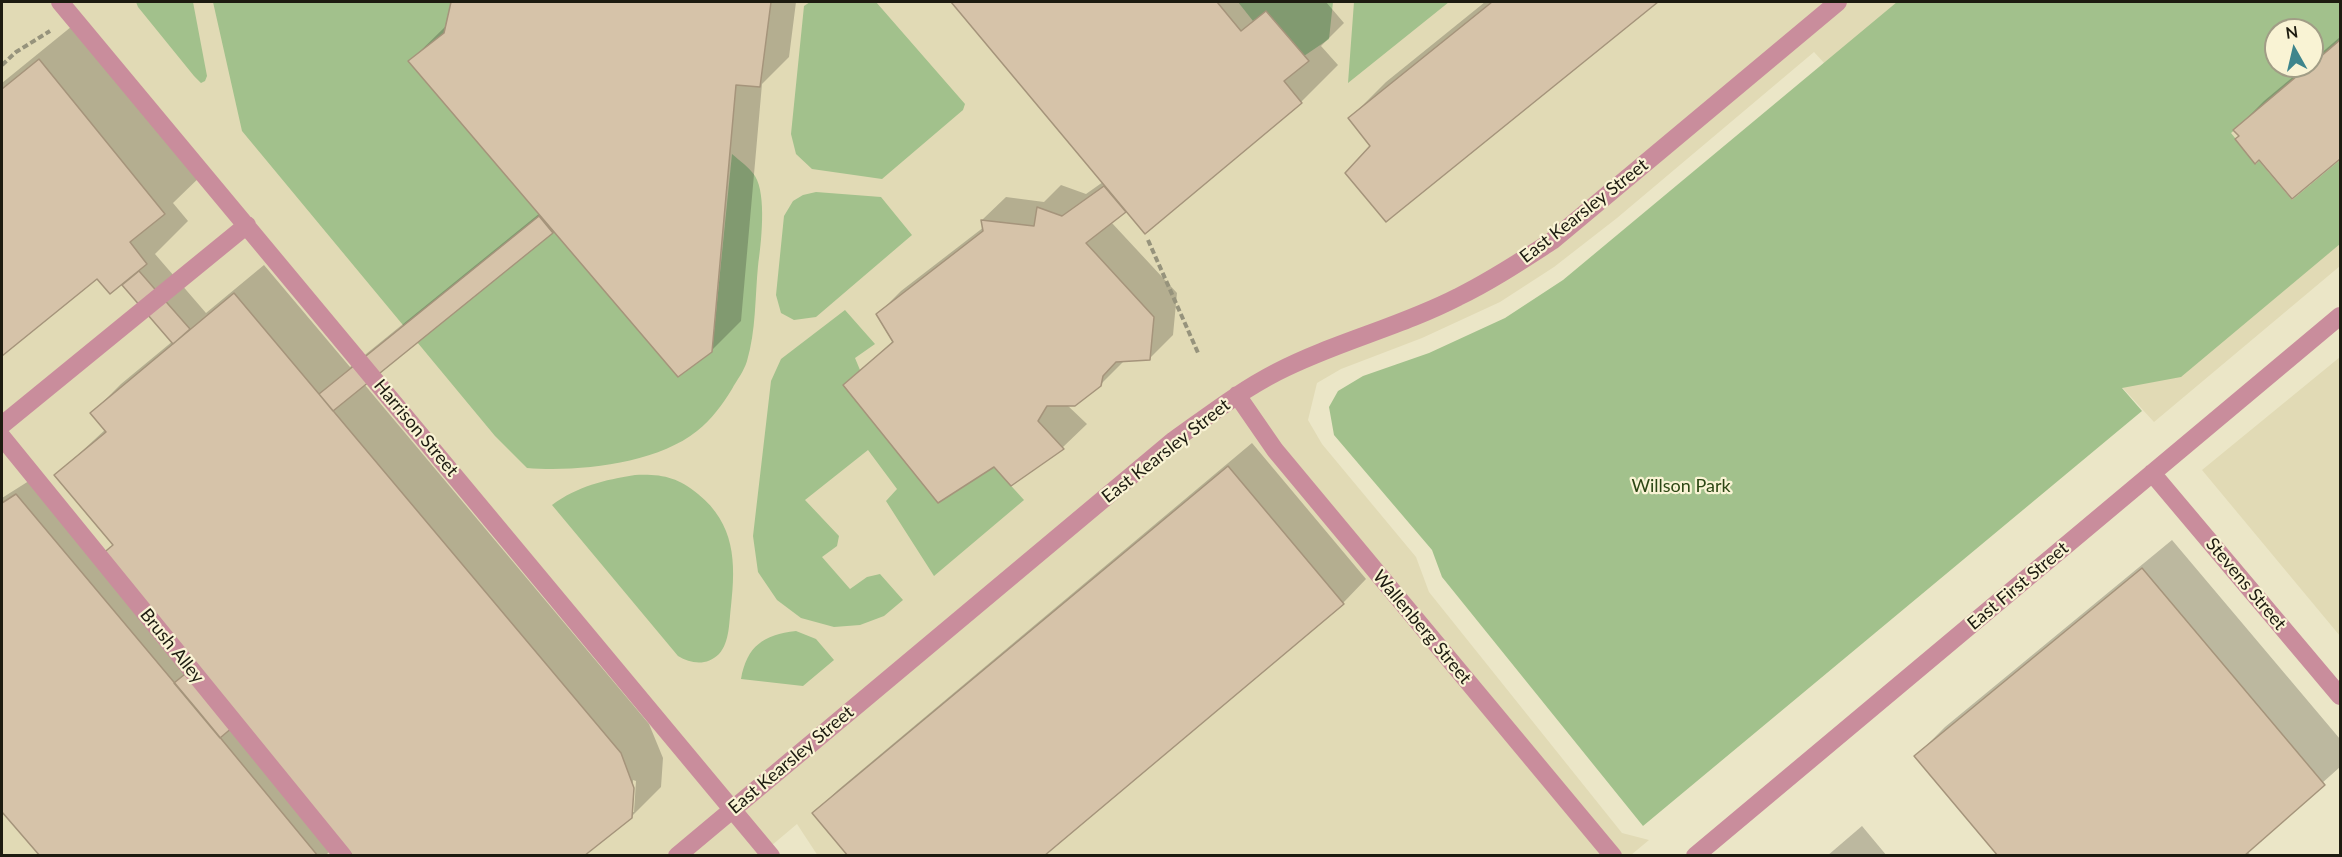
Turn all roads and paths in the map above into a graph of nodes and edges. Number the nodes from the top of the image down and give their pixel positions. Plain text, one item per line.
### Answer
1 (60, 2) edge
2 (1838, 2) edge
3 (42, 36) dead end
4 (2, 65) edge
5 (247, 225) junction
6 (1148, 240) dead end
7 (2340, 316) edge
8 (1199, 355) dead end
9 (1237, 395) junction
10 (2, 425) edge
11 (2, 437) edge
12 (2152, 473) junction
13 (2340, 696) edge
14 (732, 809) junction
15 (343, 855) edge
16 (677, 855) edge
17 (771, 855) edge
18 (1613, 855) edge
19 (1695, 855) edge

1 - 5 street, Harrison Street
2 - 9 street, East Kearsley Street
3 - 4 path
5 - 10 street
5 - 14 street, Harrison Street
6 - 8 path
7 - 12 street, East First Street
9 - 14 street, East Kearsley Street
9 - 18 street, Wallenberg Street
11 - 15 street, Brush Alley
12 - 13 street, Stevens Street
12 - 19 street, East First Street
14 - 16 street, East Kearsley Street
14 - 17 street, Harrison Street

